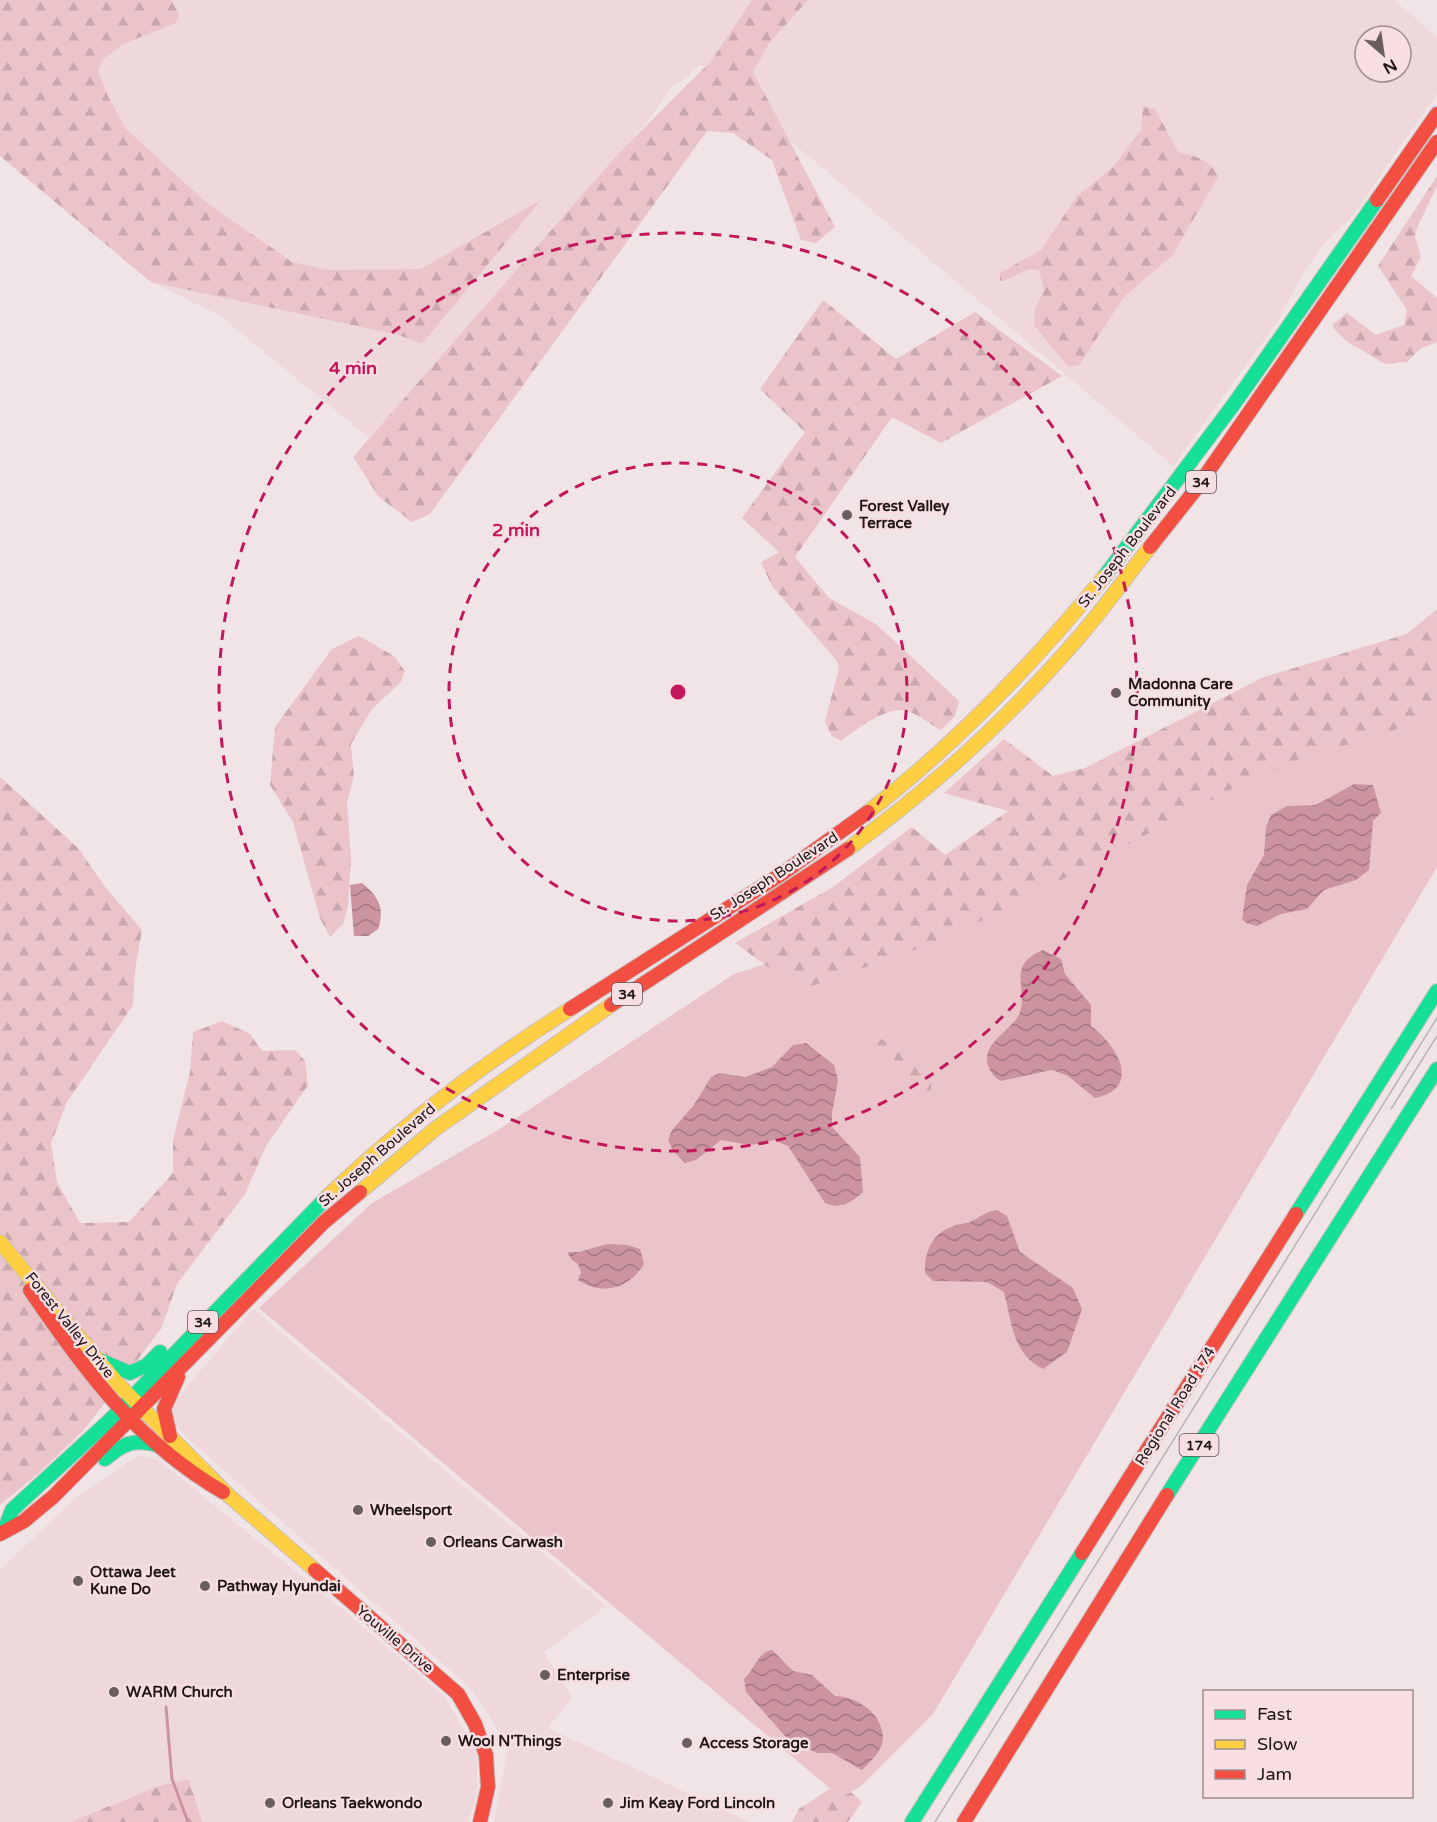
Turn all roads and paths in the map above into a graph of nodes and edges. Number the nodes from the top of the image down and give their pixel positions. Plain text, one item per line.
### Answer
1 (1437, 114) edge
2 (1437, 142) edge
3 (1256, 373) junction
4 (1271, 382) junction
5 (1112, 569) junction
6 (1126, 579) junction
7 (1437, 991) edge
8 (1437, 1069) edge
9 (328, 1195) junction
10 (0, 1243) edge
11 (97, 1359) junction
12 (187, 1361) junction
13 (130, 1398) junction
14 (141, 1408) junction
15 (119, 1410) junction
16 (130, 1420) junction
17 (170, 1436) junction
18 (157, 1445) junction
19 (228, 1495) junction
20 (54, 1496) junction
21 (2, 1533) edge
22 (480, 1822) edge
23 (912, 1822) edge
24 (964, 1822) edge

1 - 3 main road, St. Joseph Boulevard / 34
2 - 4 main road, St. Joseph Boulevard / 34
3 - 4 main road
3 - 5 main road, St. Joseph Boulevard / 34
4 - 6 main road, St. Joseph Boulevard / 34
5 - 6 main road
5 - 9 main road, St. Joseph Boulevard / 34
6 - 12 main road, St. Joseph Boulevard / 34
7 - 23 main road, Regional Road 174 / 174
8 - 24 main road, 174
9 - 11 main road
9 - 13 main road, St. Joseph Boulevard / 34
10 - 11 main road, Forest Valley Drive
10 - 15 main road, Forest Valley Drive
11 - 13 main road, Forest Valley Drive
12 - 14 main road, St. Joseph Boulevard / 34
12 - 17 main road
13 - 14 main road, Forest Valley Drive
13 - 15 main road, St. Joseph Boulevard / 34
14 - 16 main road, St. Joseph Boulevard / 34
14 - 17 main road, Youville Drive
15 - 16 main road, Youville Drive
15 - 21 main road, St. Joseph Boulevard / 34
16 - 18 main road, Youville Drive
16 - 20 main road, St. Joseph Boulevard / 34
17 - 19 main road, Youville Drive
18 - 19 main road, Youville Drive
18 - 20 main road
19 - 22 main road, Youville Drive
20 - 21 main road, St. Joseph Boulevard / 34

